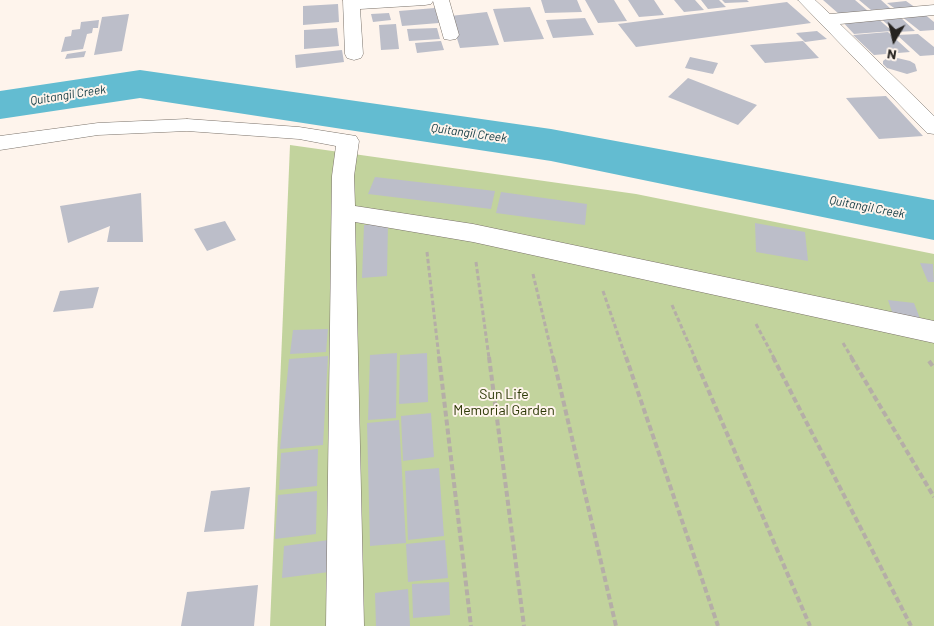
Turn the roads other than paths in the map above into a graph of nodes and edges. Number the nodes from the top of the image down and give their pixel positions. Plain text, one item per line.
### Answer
1 (425, 0) edge
2 (441, 0) edge
3 (806, 0) edge
4 (351, 3) edge
5 (934, 10) edge
6 (826, 20) junction
7 (450, 35) dead end
8 (354, 54) dead end
9 (934, 128) edge
10 (0, 143) edge
11 (343, 212) junction
12 (934, 332) edge
13 (345, 626) edge

1 - 4 street
2 - 7 street
3 - 6 street
4 - 8 street
5 - 6 street
6 - 9 street
10 - 11 street
11 - 12 street
11 - 13 street

